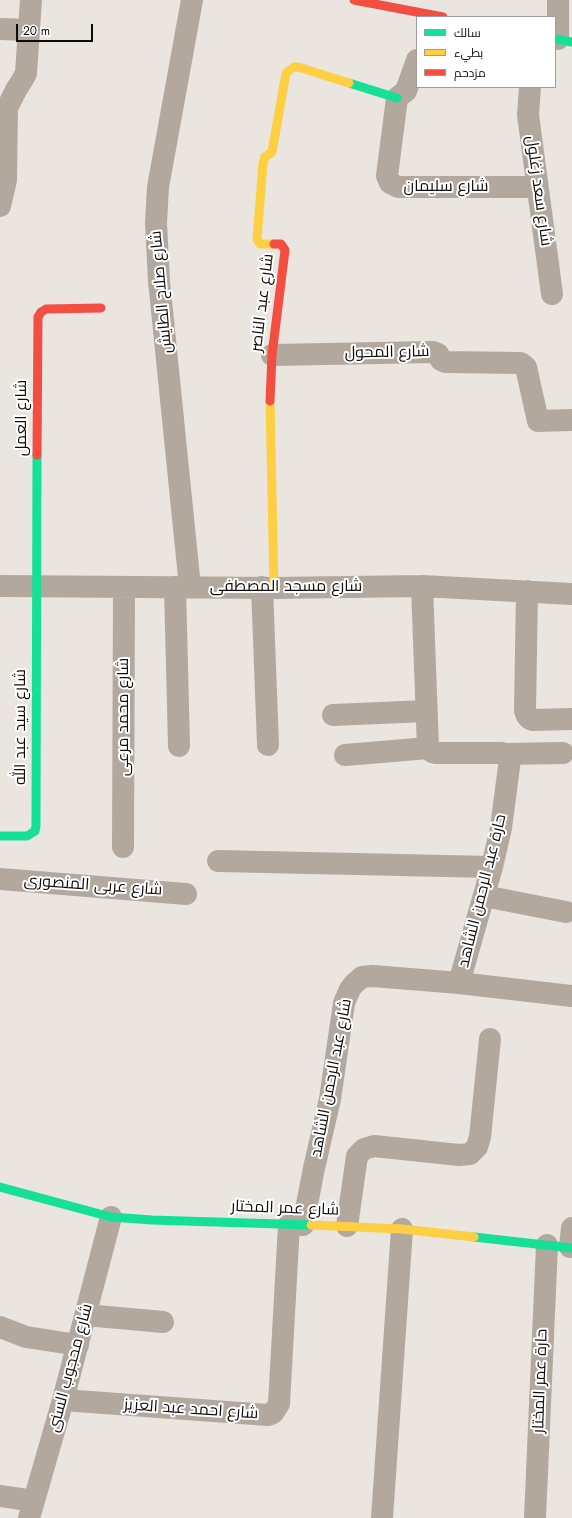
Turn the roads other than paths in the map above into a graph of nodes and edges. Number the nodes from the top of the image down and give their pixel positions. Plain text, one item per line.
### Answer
1 (31, 0) edge
2 (192, 0) edge
3 (354, 0) edge
4 (558, 0) edge
5 (435, 16) edge
6 (0, 29) edge
7 (29, 30) junction
8 (562, 40) edge
9 (416, 63) edge
10 (530, 88) edge
11 (397, 98) junction
12 (538, 187) junction
13 (0, 206) edge
14 (552, 294) dead end
15 (101, 308) dead end
16 (272, 356) junction
17 (572, 420) edge
18 (0, 586) edge
19 (36, 586) junction
20 (422, 586) junction
21 (124, 587) junction
22 (182, 587) junction
23 (268, 587) junction
24 (527, 591) junction
25 (572, 594) edge
26 (426, 711) junction
27 (333, 715) dead end
28 (572, 719) edge
29 (268, 745) dead end
30 (179, 746) dead end
31 (428, 748) junction
32 (563, 753) dead end
33 (505, 754) junction
34 (345, 755) dead end
35 (0, 836) edge
36 (123, 847) dead end
37 (218, 862) dead end
38 (492, 867) junction
39 (0, 879) edge
40 (186, 894) dead end
41 (484, 896) junction
42 (566, 912) dead end
43 (459, 983) junction
44 (572, 996) edge
45 (490, 1039) dead end
46 (0, 1187) edge
47 (111, 1217) junction
48 (296, 1225) junction
49 (348, 1226) junction
50 (402, 1229) junction
51 (571, 1241) edge
52 (547, 1245) junction
53 (86, 1315) junction
54 (163, 1322) dead end
55 (0, 1327) edge
56 (78, 1345) junction
57 (63, 1400) junction
58 (0, 1496) edge
59 (31, 1510) edge
60 (382, 1518) edge
61 (535, 1518) edge

1 - 7 street
2 - 22 street, شارع صلاح الطايش
3 - 5 street
4 - 8 street
6 - 7 street
7 - 13 street
9 - 11 street
10 - 12 street, شارع سعد زغلول
11 - 12 street, شارع سليمان
11 - 16 street, شارع عبد الناصر
12 - 14 street, شارع سعد زغلول
15 - 19 street, شارع العمل
16 - 17 street, شارع المحول
16 - 23 street, شارع عبد الناصر
18 - 19 street, شارع مسجد المصطفى
19 - 21 street, شارع مسجد المصطفى
19 - 35 street, شارع سيد عبد الله
20 - 23 street, شارع مسجد المصطفى
20 - 24 street, شارع مسجد المصطفى
20 - 26 street
21 - 22 street, شارع مسجد المصطفى
21 - 36 street, شارع محمد مرعى
22 - 23 street, شارع مسجد المصطفى
22 - 30 street, شارع صلاح الطايش
23 - 29 street
24 - 25 street, شارع مسجد المصطفى
24 - 28 street
26 - 27 street
26 - 31 street
31 - 33 street
31 - 34 street
32 - 33 street
33 - 38 street, حارة عبد الرحمن الشاهد
37 - 38 street
38 - 41 street, حارة عبد الرحمن الشاهد
39 - 40 street, شارع عربى المنصورى
41 - 42 street
41 - 43 street, حارة عبد الرحمن الشاهد
43 - 44 street, شارع عبد الرحمن الشاهد
43 - 48 street, شارع عبد الرحمن الشاهد
45 - 49 street
46 - 47 street, شارع عمر المختار
47 - 48 street, شارع عمر المختار
47 - 53 street, شارع محجوب السنى
48 - 49 street, شارع عمر المختار
48 - 57 street, شارع احمد عبد العزيز
49 - 50 street, شارع عمر المختار
50 - 52 street, شارع عمر المختار
50 - 60 street
51 - 52 street, شارع عمر المختار
52 - 61 street, حارة عمر المختار
53 - 54 street
53 - 56 street, شارع محجوب السنى
55 - 56 street
56 - 57 street, شارع محجوب السنى
57 - 59 street, شارع محجوب السنى
58 - 59 street

